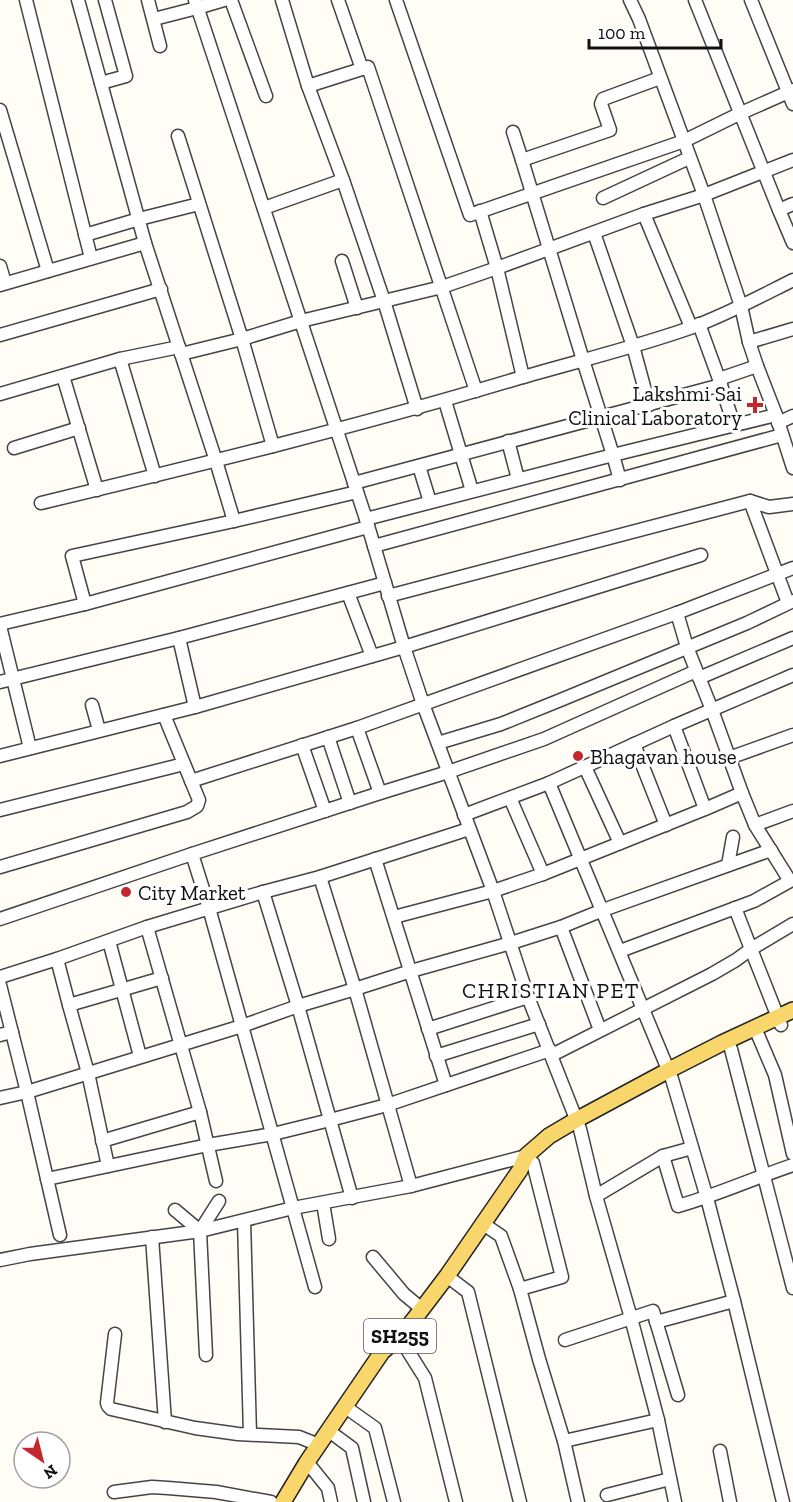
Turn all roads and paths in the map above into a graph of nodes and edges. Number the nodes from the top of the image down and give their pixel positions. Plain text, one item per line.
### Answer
1 (26, 0) edge
2 (78, 0) edge
3 (105, 0) edge
4 (148, 0) edge
5 (224, 0) edge
6 (231, 0) edge
7 (282, 0) edge
8 (338, 0) edge
9 (396, 0) edge
10 (630, 0) edge
11 (695, 0) edge
12 (751, 0) edge
13 (196, 4) edge
14 (154, 19) junction
15 (160, 46) dead end
16 (362, 69) junction
17 (660, 78) junction
18 (101, 83) junction
19 (308, 86) junction
20 (792, 95) edge
21 (266, 96) dead end
22 (0, 110) edge
23 (741, 113) junction
24 (513, 132) dead end
25 (178, 136) dead end
26 (684, 141) junction
27 (689, 158) junction
28 (522, 160) junction
29 (793, 160) edge
30 (764, 171) junction
31 (343, 180) junction
32 (532, 194) junction
33 (704, 195) junction
34 (603, 198) dead end
35 (199, 204) junction
36 (793, 204) edge
37 (264, 208) junction
38 (779, 210) junction
39 (480, 212) junction
40 (644, 214) junction
41 (139, 219) junction
42 (594, 233) junction
43 (85, 235) junction
44 (146, 243) junction
45 (793, 243) edge
46 (549, 249) junction
47 (91, 258) junction
48 (342, 261) dead end
49 (0, 266) edge
50 (497, 268) junction
51 (48, 271) junction
52 (793, 280) edge
53 (3, 284) edge
54 (442, 287) junction
55 (161, 289) junction
56 (384, 301) junction
57 (741, 306) junction
58 (357, 308) junction
59 (301, 321) junction
60 (695, 326) junction
61 (793, 329) edge
62 (0, 335) edge
63 (242, 339) junction
64 (749, 342) junction
65 (633, 346) junction
66 (180, 350) junction
67 (120, 359) junction
68 (583, 360) junction
69 (757, 366) junction
70 (63, 376) junction
71 (523, 377) junction
72 (720, 382) junction
73 (476, 391) junction
74 (0, 394) edge
75 (445, 401) junction
76 (649, 405) junction
77 (417, 409) junction
78 (793, 416) edge
79 (601, 417) junction
80 (734, 425) junction
81 (779, 425) junction
82 (79, 428) junction
83 (336, 430) junction
84 (508, 441) junction
85 (273, 446) junction
86 (14, 448) dead end
87 (613, 454) junction
88 (461, 455) junction
89 (216, 461) junction
90 (419, 466) junction
91 (793, 468) edge
92 (155, 476) junction
93 (518, 479) junction
94 (620, 480) junction
95 (355, 488) junction
96 (97, 490) junction
97 (472, 491) junction
98 (750, 501) junction
99 (430, 502) junction
100 (41, 503) dead end
101 (793, 504) edge
102 (234, 521) junction
103 (367, 523) junction
104 (374, 546) junction
105 (701, 555) dead end
106 (793, 568) edge
107 (776, 574) junction
108 (385, 583) junction
109 (348, 593) junction
110 (388, 596) junction
111 (791, 602) edge
112 (85, 604) junction
113 (677, 612) junction
114 (0, 625) edge
115 (180, 638) junction
116 (793, 638) edge
117 (404, 647) junction
118 (687, 647) junction
119 (372, 656) junction
120 (698, 675) junction
121 (793, 675) edge
122 (13, 679) junction
123 (0, 682) edge
124 (423, 704) junction
125 (92, 705) dead end
126 (195, 706) junction
127 (712, 710) junction
128 (164, 715) junction
129 (674, 726) junction
130 (357, 728) junction
131 (99, 730) junction
132 (793, 735) edge
133 (328, 737) junction
134 (438, 743) junction
135 (634, 744) junction
136 (302, 745) junction
137 (30, 748) junction
138 (0, 756) edge
139 (729, 758) junction
140 (184, 764) junction
141 (585, 767) junction
142 (448, 772) junction
143 (191, 782) junction
144 (549, 783) junction
145 (380, 793) junction
146 (742, 793) junction
147 (510, 798) junction
148 (350, 803) junction
149 (705, 809) junction
150 (0, 810) edge
151 (325, 811) junction
152 (793, 811) edge
153 (464, 815) junction
154 (666, 825) junction
155 (755, 825) junction
156 (469, 829) junction
157 (733, 837) dead end
158 (620, 843) junction
159 (771, 850) junction
160 (192, 854) junction
161 (375, 859) junction
162 (581, 860) junction
163 (728, 865) junction
164 (0, 867) edge
165 (543, 874) junction
166 (320, 877) junction
167 (792, 882) edge
168 (493, 891) junction
169 (263, 892) junction
170 (209, 908) junction
171 (735, 908) junction
172 (603, 910) junction
173 (394, 917) junction
174 (0, 920) edge
175 (793, 924) edge
176 (147, 927) junction
177 (561, 927) junction
178 (109, 941) junction
179 (511, 943) junction
180 (751, 949) junction
181 (620, 951) junction
182 (57, 959) junction
183 (411, 971) junction
184 (0, 977) edge
185 (162, 978) junction
186 (0, 985) edge
187 (355, 989) junction
188 (122, 991) junction
189 (528, 997) junction
190 (69, 1005) junction
191 (298, 1006) junction
192 (642, 1010) junction
193 (793, 1010) edge
194 (784, 1021) edge
195 (539, 1024) junction
196 (242, 1026) junction
197 (428, 1029) junction
198 (600, 1030) junction
199 (6, 1034) edge
200 (758, 1035) junction
201 (181, 1044) junction
202 (731, 1049) junction
203 (551, 1053) junction
204 (140, 1056) junction
205 (436, 1056) junction
206 (88, 1073) junction
207 (670, 1075) junction
208 (446, 1085) junction
209 (27, 1092) junction
210 (0, 1098) edge
211 (387, 1105) junction
212 (200, 1113) junction
213 (330, 1120) junction
214 (578, 1124) junction
215 (273, 1134) junction
216 (102, 1141) junction
217 (207, 1145) junction
218 (692, 1148) junction
219 (793, 1154) edge
220 (663, 1156) junction
221 (526, 1163) junction
222 (793, 1165) edge
223 (108, 1166) junction
224 (764, 1174) junction
225 (47, 1179) junction
226 (216, 1181) dead end
227 (411, 1186) junction
228 (596, 1196) junction
229 (352, 1198) junction
230 (706, 1198) junction
231 (219, 1201) dead end
232 (323, 1203) junction
233 (293, 1208) junction
234 (175, 1210) dead end
235 (244, 1221) junction
236 (482, 1223) junction
237 (200, 1231) junction
238 (60, 1235) dead end
239 (152, 1237) junction
240 (329, 1239) dead end
241 (373, 1257) dead end
242 (0, 1260) edge
243 (447, 1276) junction
244 (315, 1287) dead end
245 (793, 1288) edge
246 (520, 1289) junction
247 (734, 1301) junction
248 (422, 1309) junction
249 (630, 1318) junction
250 (656, 1322) junction
251 (404, 1332) junction
252 (115, 1334) dead end
253 (565, 1340) dead end
254 (206, 1354) dead end
255 (678, 1395) dead end
256 (344, 1406) junction
257 (658, 1420) junction
258 (165, 1422) junction
259 (328, 1431) junction
260 (250, 1434) junction
261 (564, 1441) junction
262 (319, 1445) junction
263 (720, 1451) dead end
264 (307, 1461) junction
265 (670, 1479) junction
266 (114, 1492) dead end
267 (607, 1495) dead end
268 (793, 1501) edge
269 (271, 1502) edge
270 (283, 1502) edge
271 (331, 1502) edge
272 (363, 1502) edge
273 (394, 1502) edge
274 (456, 1502) edge
275 (520, 1502) edge
276 (578, 1502) edge
277 (675, 1502) edge
278 (730, 1502) edge
279 (784, 1502) edge

1 - 43 street
2 - 18 street
3 - 18 street
4 - 14 street
5 - 13 street
6 - 21 street
7 - 19 street
8 - 16 street
9 - 39 street
10 - 17 street
11 - 23 street
12 - 20 street
13 - 14 street
13 - 37 street
14 - 15 street
16 - 19 street
16 - 54 street
17 - 26 street
17 - 28 street
18 - 41 street
19 - 31 street
20 - 23 street
22 - 51 street
23 - 26 street
23 - 30 street
24 - 28 street
25 - 35 street
26 - 27 street
26 - 32 street
27 - 33 street
27 - 34 street
28 - 32 street
29 - 30 street
30 - 33 street
30 - 38 street
31 - 37 street
31 - 56 street
32 - 39 street
32 - 46 street
33 - 40 street
33 - 57 street
35 - 41 street
35 - 63 street
36 - 38 street
37 - 59 street
38 - 45 street
39 - 50 street
40 - 42 street
40 - 60 street
41 - 43 street
41 - 44 street
42 - 46 street
42 - 65 street
43 - 47 street
44 - 47 street
44 - 55 street
46 - 50 street
46 - 68 street
47 - 51 street
48 - 58 street
49 - 53 street
50 - 54 street
50 - 71 street
51 - 53 street
52 - 57 street
54 - 56 street
54 - 73 street
55 - 62 street
55 - 66 street
56 - 58 street
56 - 77 street
57 - 60 street
57 - 64 street
58 - 59 street
59 - 63 street
59 - 83 street
60 - 65 street
60 - 72 street
61 - 64 street
63 - 66 street
63 - 85 street
64 - 69 street
65 - 68 street
65 - 76 street
66 - 67 street
66 - 89 street
67 - 70 street
67 - 92 street
68 - 71 street
68 - 79 street
69 - 72 street
69 - 81 street
70 - 74 street
70 - 82 street
71 - 73 street
72 - 76 street
72 - 80 street
73 - 75 street
75 - 77 street
75 - 88 street
76 - 79 street
77 - 83 street
78 - 81 street
79 - 84 street
79 - 87 street
80 - 81 street
80 - 87 street
81 - 91 street
81 - 94 street
82 - 86 street
82 - 96 street
83 - 85 street
83 - 95 street
84 - 88 street
84 - 93 street
85 - 89 street
87 - 93 street
87 - 94 street
88 - 90 street
88 - 97 street
89 - 92 street
89 - 102 street
90 - 95 street
90 - 99 street
92 - 96 street
93 - 97 street
94 - 104 street
95 - 102 street
95 - 103 street
96 - 100 street
97 - 99 street
98 - 101 street
98 - 107 street
98 - 110 street
99 - 103 street
102 - 112 street
103 - 104 street
103 - 112 street
104 - 108 street
105 - 117 street
106 - 107 street
107 - 111 street
107 - 113 street
108 - 109 street
108 - 110 street
109 - 115 street
109 - 119 street
110 - 117 street
111 - 118 street
112 - 114 street
113 - 118 street
113 - 124 street
114 - 122 street
115 - 122 street
115 - 126 street
116 - 120 street
117 - 119 street
117 - 124 street
118 - 120 street
118 - 134 street
119 - 126 street
120 - 127 street
120 - 142 street
121 - 127 street
122 - 123 street
122 - 137 street
124 - 130 street
124 - 134 street
125 - 131 street
126 - 128 street
127 - 129 street
127 - 139 street
128 - 131 street
128 - 140 street
129 - 135 street
129 - 149 street
130 - 133 street
130 - 145 street
131 - 137 street
132 - 139 street
133 - 136 street
133 - 148 street
134 - 142 street
135 - 141 street
135 - 154 street
136 - 143 street
136 - 151 street
137 - 138 street
139 - 146 street
140 - 143 street
140 - 150 street
141 - 144 street
141 - 158 street
142 - 145 street
142 - 153 street
143 - 164 street
144 - 147 street
144 - 162 street
145 - 148 street
146 - 149 street
146 - 155 street
147 - 153 street
147 - 165 street
148 - 151 street
149 - 154 street
151 - 160 street
152 - 155 street
153 - 156 street
154 - 158 street
155 - 159 street
156 - 161 street
156 - 168 street
157 - 163 street
158 - 162 street
159 - 163 street
159 - 167 street
160 - 170 street
160 - 174 street
161 - 166 street
161 - 173 street
162 - 165 street
162 - 172 street
163 - 172 street
165 - 168 street
166 - 169 street
166 - 187 street
167 - 171 street
168 - 173 street
168 - 179 street
169 - 170 street
169 - 191 street
170 - 176 street
170 - 196 street
171 - 180 street
171 - 181 street
172 - 177 street
172 - 181 street
173 - 183 street
175 - 180 street
176 - 178 street
176 - 185 street
177 - 179 street
177 - 198 street
178 - 182 street
178 - 188 street
179 - 183 street
179 - 189 street
180 - 192 street
180 - 194 street
181 - 192 street
182 - 184 street
182 - 190 street
183 - 187 street
183 - 197 street
185 - 188 street
185 - 201 street
186 - 199 street
187 - 191 street
187 - 211 street
188 - 190 street
188 - 204 street
189 - 195 street
189 - 197 street
190 - 206 street
191 - 196 street
191 - 213 street
192 - 198 street
192 - 207 street
193 - 194 main road, SH255
194 - 200 main road, SH255
194 - 207 main road, SH255
195 - 203 street
195 - 205 street
196 - 201 street
196 - 215 street
197 - 205 street
198 - 203 street
199 - 209 street
200 - 202 main road, SH255
200 - 219 street
201 - 204 street
201 - 212 street
202 - 207 main road, SH255
202 - 224 street
203 - 208 street
203 - 214 street
204 - 206 street
205 - 208 street
206 - 209 street
206 - 216 street
207 - 214 main road, SH255
207 - 218 street
208 - 211 street
209 - 210 street
209 - 225 street
211 - 213 street
211 - 227 street
212 - 216 street
212 - 217 street
213 - 215 street
213 - 229 street
214 - 221 main road, SH255
214 - 228 street
215 - 217 street
215 - 233 street
216 - 223 street
217 - 223 street
217 - 226 street
218 - 220 street
218 - 230 street
220 - 228 street
220 - 230 street
221 - 227 street
221 - 236 main road, SH255
221 - 246 street
222 - 224 street
223 - 225 street
224 - 230 street
224 - 245 street
225 - 238 street
227 - 229 street
228 - 249 street
229 - 232 street
230 - 247 street
231 - 237 street
232 - 233 street
232 - 240 street
233 - 235 street
233 - 244 street
234 - 237 street
235 - 237 street
235 - 260 street
236 - 243 main road, SH255
236 - 246 street
237 - 239 street
237 - 254 street
239 - 242 street
239 - 258 street
241 - 248 street
243 - 248 main road, SH255
243 - 275 street
246 - 261 street
247 - 250 street
247 - 279 street
248 - 251 main road, SH255
249 - 250 street
249 - 253 street
249 - 257 street
250 - 255 street
251 - 256 main road, SH255
251 - 274 street
252 - 258 street
256 - 259 main road, SH255
256 - 273 street
257 - 261 street
257 - 265 street
258 - 260 street
259 - 262 main road, SH255
259 - 272 street
260 - 262 street
261 - 276 street
262 - 264 main road, SH255
263 - 278 street
264 - 270 main road, SH255
264 - 271 street
265 - 267 street
265 - 277 street
266 - 269 street
268 - 279 street

